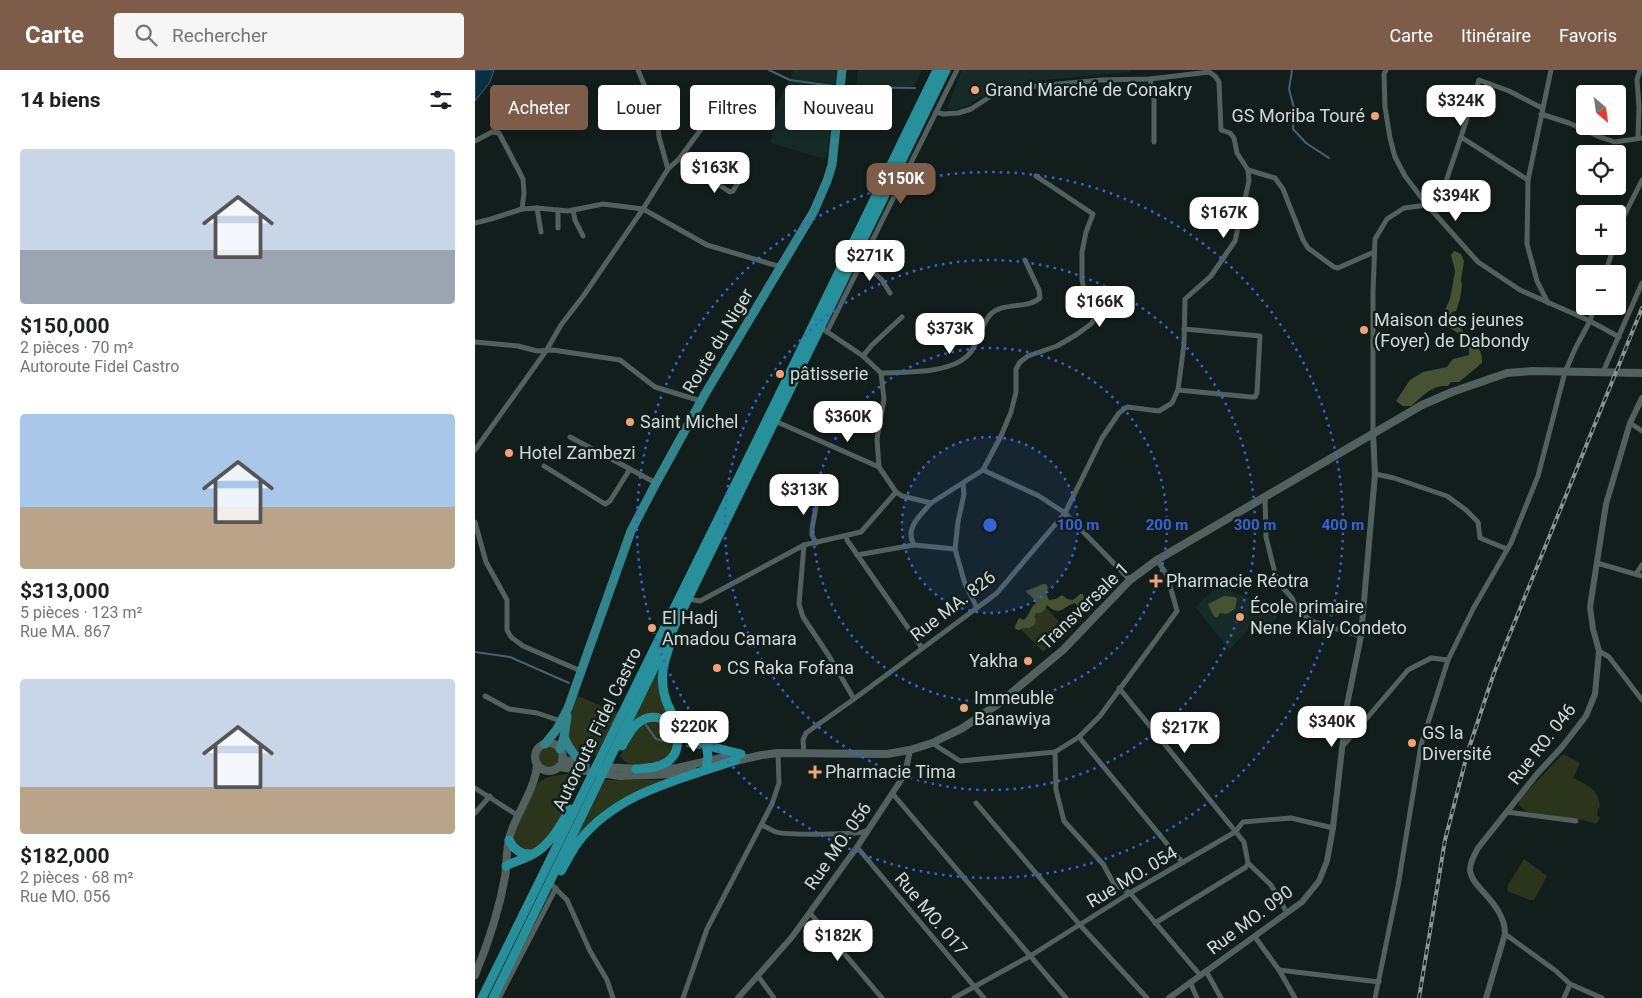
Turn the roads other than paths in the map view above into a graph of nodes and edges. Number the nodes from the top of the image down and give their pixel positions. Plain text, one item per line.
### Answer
1 (638, 70) edge
2 (842, 70) edge
3 (937, 70) edge
4 (946, 70) edge
5 (957, 70) edge
6 (1386, 70) edge
7 (1551, 70) edge
8 (1640, 70) edge
9 (1150, 79) junction
10 (1542, 111) junction
11 (936, 112) junction
12 (701, 130) edge
13 (1461, 137) junction
14 (1640, 138) edge
15 (475, 141) edge
16 (1154, 142) dead end
17 (679, 160) junction
18 (668, 169) junction
19 (1248, 170) junction
20 (742, 176) dead end
21 (1036, 176) dead end
22 (1528, 180) junction
23 (1642, 180) edge
24 (1427, 205) junction
25 (537, 208) junction
26 (522, 209) junction
27 (643, 209) junction
28 (559, 210) junction
29 (573, 210) junction
30 (1626, 212) edge
31 (475, 223) edge
32 (558, 228) dead end
33 (541, 232) dead end
34 (583, 236) dead end
35 (1374, 252) junction
36 (861, 260) junction
37 (1025, 260) dead end
38 (781, 267) junction
39 (1642, 283) edge
40 (890, 293) dead end
41 (1549, 304) junction
42 (1592, 315) edge
43 (901, 318) dead end
44 (1590, 322) junction
45 (1184, 329) junction
46 (824, 330) junction
47 (1619, 337) junction
48 (475, 342) edge
49 (546, 350) junction
50 (863, 356) junction
51 (1565, 372) junction
52 (1603, 372) junction
53 (881, 373) junction
54 (1642, 373) edge
55 (1178, 390) junction
56 (1642, 398) edge
57 (701, 401) junction
58 (775, 421) junction
59 (1630, 423) junction
60 (1642, 431) edge
61 (1373, 433) junction
62 (570, 437) dead end
63 (475, 450) edge
64 (544, 466) dead end
65 (879, 467) junction
66 (630, 469) junction
67 (983, 470) junction
68 (1375, 474) junction
69 (656, 483) junction
70 (963, 484) junction
71 (820, 485) dead end
72 (896, 492) junction
73 (1265, 496) junction
74 (931, 503) junction
75 (1065, 513) junction
76 (475, 522) edge
77 (846, 536) junction
78 (816, 543) junction
79 (804, 545) junction
80 (914, 545) junction
81 (955, 549) junction
82 (1507, 549) junction
83 (857, 555) junction
84 (1157, 560) junction
85 (1597, 563) junction
86 (1642, 565) edge
87 (1636, 574) junction
88 (1642, 576) edge
89 (1130, 580) junction
90 (688, 599) junction
91 (977, 608) junction
92 (674, 626) junction
93 (1361, 636) junction
94 (923, 648) junction
95 (1599, 651) junction
96 (1448, 660) junction
97 (581, 671) junction
98 (1119, 688) junction
99 (1640, 692) edge
100 (485, 696) dead end
101 (854, 699) junction
102 (1642, 700) edge
103 (568, 708) junction
104 (561, 721) junction
105 (564, 737) junction
106 (1079, 737) junction
107 (933, 743) junction
108 (545, 744) junction
109 (706, 744) junction
110 (1343, 746) junction
111 (560, 749) junction
112 (910, 750) junction
113 (1055, 752) junction
114 (778, 753) junction
115 (804, 753) junction
116 (739, 757) junction
117 (600, 760) junction
118 (561, 763) junction
119 (537, 764) junction
120 (707, 765) junction
121 (587, 767) junction
122 (637, 769) junction
123 (547, 771) junction
124 (622, 772) junction
125 (533, 782) junction
126 (599, 782) junction
127 (475, 788) edge
128 (893, 793) junction
129 (490, 796) junction
130 (976, 803) dead end
131 (1507, 812) junction
132 (475, 814) edge
133 (517, 815) junction
134 (1576, 821) dead end
135 (762, 825) junction
136 (1333, 828) junction
137 (866, 831) junction
138 (1235, 832) junction
139 (509, 840) junction
140 (857, 847) junction
141 (535, 853) junction
142 (1182, 862) junction
143 (1248, 863) junction
144 (506, 866) junction
145 (554, 886) junction
146 (1130, 893) junction
147 (542, 898) junction
148 (810, 912) junction
149 (1287, 913) junction
150 (1155, 923) junction
151 (1080, 925) junction
152 (1505, 934) junction
153 (1255, 936) junction
154 (1030, 956) junction
155 (1279, 970) junction
156 (1206, 971) junction
157 (475, 975) edge
158 (1200, 975) junction
159 (758, 976) junction
160 (1190, 982) junction
161 (1379, 982) junction
162 (1570, 984) junction
163 (974, 987) junction
164 (482, 998) edge
165 (493, 998) edge
166 (499, 998) edge
167 (613, 998) edge
168 (683, 998) edge
169 (738, 998) edge
170 (774, 998) edge
171 (882, 998) edge
172 (954, 998) edge
173 (984, 998) edge
174 (1066, 998) edge
175 (1147, 998) edge
176 (1169, 998) edge
177 (1197, 998) edge
178 (1221, 998) edge
179 (1295, 998) edge
180 (1375, 998) edge
181 (1486, 998) edge
182 (1564, 998) edge
183 (1602, 998) edge

1 - 18 street
2 - 38 main road, Route du Niger
3 - 117 highway, Autoroute Fidel Castro
4 - 46 highway, Autoroute Fidel Castro
5 - 11 street
6 - 24 street
7 - 10 street
8 - 14 street
9 - 11 street
9 - 16 street
9 - 19 street
10 - 13 street
10 - 14 street
10 - 22 street
11 - 36 street
12 - 17 street
13 - 22 street
13 - 24 street
15 - 26 street
17 - 18 street
17 - 20 street
18 - 27 street
19 - 35 street
19 - 45 street
21 - 67 street
22 - 41 street
23 - 30 street
24 - 35 street
24 - 41 street
25 - 26 street
25 - 28 street
25 - 33 street
26 - 31 street
27 - 29 street
27 - 38 street
27 - 49 street
28 - 29 street
28 - 32 street
29 - 34 street
35 - 61 street
36 - 40 street
36 - 46 street
37 - 53 street
38 - 57 main road, Route du Niger
39 - 47 street
41 - 44 street
42 - 44 street
43 - 50 street
44 - 47 street
44 - 51 street
45 - 55 street
45 - 55 street
46 - 50 street
46 - 58 highway, Autoroute Fidel Castro
47 - 52 street
48 - 49 street
49 - 57 street
49 - 63 street
50 - 53 street
51 - 52 main road, Transversale 1
51 - 61 main road, Transversale 1
51 - 82 street
52 - 54 main road, Transversale 1
53 - 65 street
55 - 75 street, Rue MA. 826
56 - 59 street, Rue RO. 046
57 - 69 main road, Route du Niger
58 - 65 street
58 - 90 highway, Autoroute Fidel Castro
59 - 60 street
59 - 85 street, Rue RO. 046
61 - 68 street, Rue MO. 090
61 - 73 main road, Transversale 1
62 - 66 street
64 - 66 street
65 - 72 street
66 - 69 street
67 - 70 street
67 - 75 street
68 - 82 street
68 - 93 street, Rue MO. 090
69 - 97 main road, Route du Niger
70 - 74 street
70 - 81 street
71 - 78 street
72 - 74 street
72 - 77 street
73 - 84 main road, Transversale 1
73 - 93 street
74 - 80 street
75 - 89 street
75 - 91 street, Rue MA. 826
76 - 97 street
77 - 78 street
77 - 83 street
78 - 79 street
79 - 90 street
79 - 101 street
80 - 81 street
80 - 83 street
81 - 91 street
82 - 96 street
83 - 94 street
84 - 89 main road, Transversale 1
84 - 98 street
85 - 87 street
85 - 95 street, Rue RO. 046
86 - 87 street
87 - 88 street
89 - 107 main road, Transversale 1
90 - 92 highway, Autoroute Fidel Castro
91 - 94 street, Rue MA. 826
92 - 109 highway
92 - 126 highway, Autoroute Fidel Castro
93 - 110 street, Rue MO. 090
94 - 101 street, Rue MA. 826
95 - 99 street
95 - 131 street, Rue RO. 046
96 - 110 street
96 - 161 street
97 - 103 main road, Route du Niger
98 - 106 street
98 - 138 street
99 - 102 street
100 - 104 street
101 - 115 street, Rue MA. 826
103 - 104 main road, Route du Niger
103 - 105 main road, Route du Niger
104 - 108 main road, Route du Niger
105 - 111 main road, Route du Niger
105 - 121 main road
106 - 113 street
106 - 142 street
107 - 112 main road, Transversale 1
107 - 113 street
108 - 111 main road
108 - 119 main road
109 - 116 highway
109 - 120 highway
110 - 136 street, Rue MO. 090
111 - 118 main road
112 - 115 main road, Transversale 1
112 - 128 street, Rue MO. 056
113 - 146 street
114 - 115 main road, Transversale 1
114 - 116 main road, Transversale 1
114 - 135 street
116 - 120 main road, Transversale 1
116 - 145 highway
117 - 141 highway
117 - 164 highway, Autoroute Fidel Castro
118 - 121 main road, Transversale 1
118 - 123 main road
119 - 123 main road
119 - 125 main road
120 - 122 main road, Transversale 1
120 - 124 main road, Transversale 1
121 - 124 main road, Transversale 1
122 - 124 main road, Transversale 1
122 - 126 highway
123 - 125 main road
125 - 133 main road
126 - 147 highway, Autoroute Fidel Castro
127 - 129 street
128 - 137 street, Rue MO. 056
128 - 154 street
129 - 132 street
129 - 133 street
130 - 151 street
131 - 134 street
131 - 152 street, Rue RO. 046
133 - 139 main road
135 - 137 street
135 - 168 street
136 - 138 street, Rue MO. 054
136 - 149 street, Rue MO. 090
137 - 140 street, Rue MO. 056
138 - 142 street, Rue MO. 054
138 - 143 street
139 - 141 highway
139 - 144 main road
140 - 148 street, Rue MO. 056
140 - 163 street, Rue MO. 017
141 - 144 highway
142 - 146 street, Rue MO. 054
143 - 149 street
143 - 150 street
144 - 157 main road
145 - 147 highway
145 - 166 street
145 - 167 street
146 - 150 street
146 - 151 street, Rue MO. 054
147 - 165 highway, Autoroute Fidel Castro
148 - 159 street, Rue MO. 056
148 - 171 street
149 - 153 street, Rue MO. 090
150 - 158 street
151 - 154 street, Rue MO. 054
151 - 175 street
152 - 162 street
152 - 181 street
153 - 155 street
153 - 156 street, Rue MO. 090
154 - 163 street, Rue MO. 054
154 - 174 street
155 - 161 street
155 - 179 street
156 - 158 street, Rue MO. 090
156 - 178 street
158 - 160 street, Rue MO. 090
159 - 169 street, Rue MO. 056
159 - 170 street
160 - 176 street, Rue MO. 090
160 - 177 street
161 - 180 street
162 - 182 street
162 - 183 street
163 - 172 street, Rue MO. 054
163 - 173 street, Rue MO. 017

